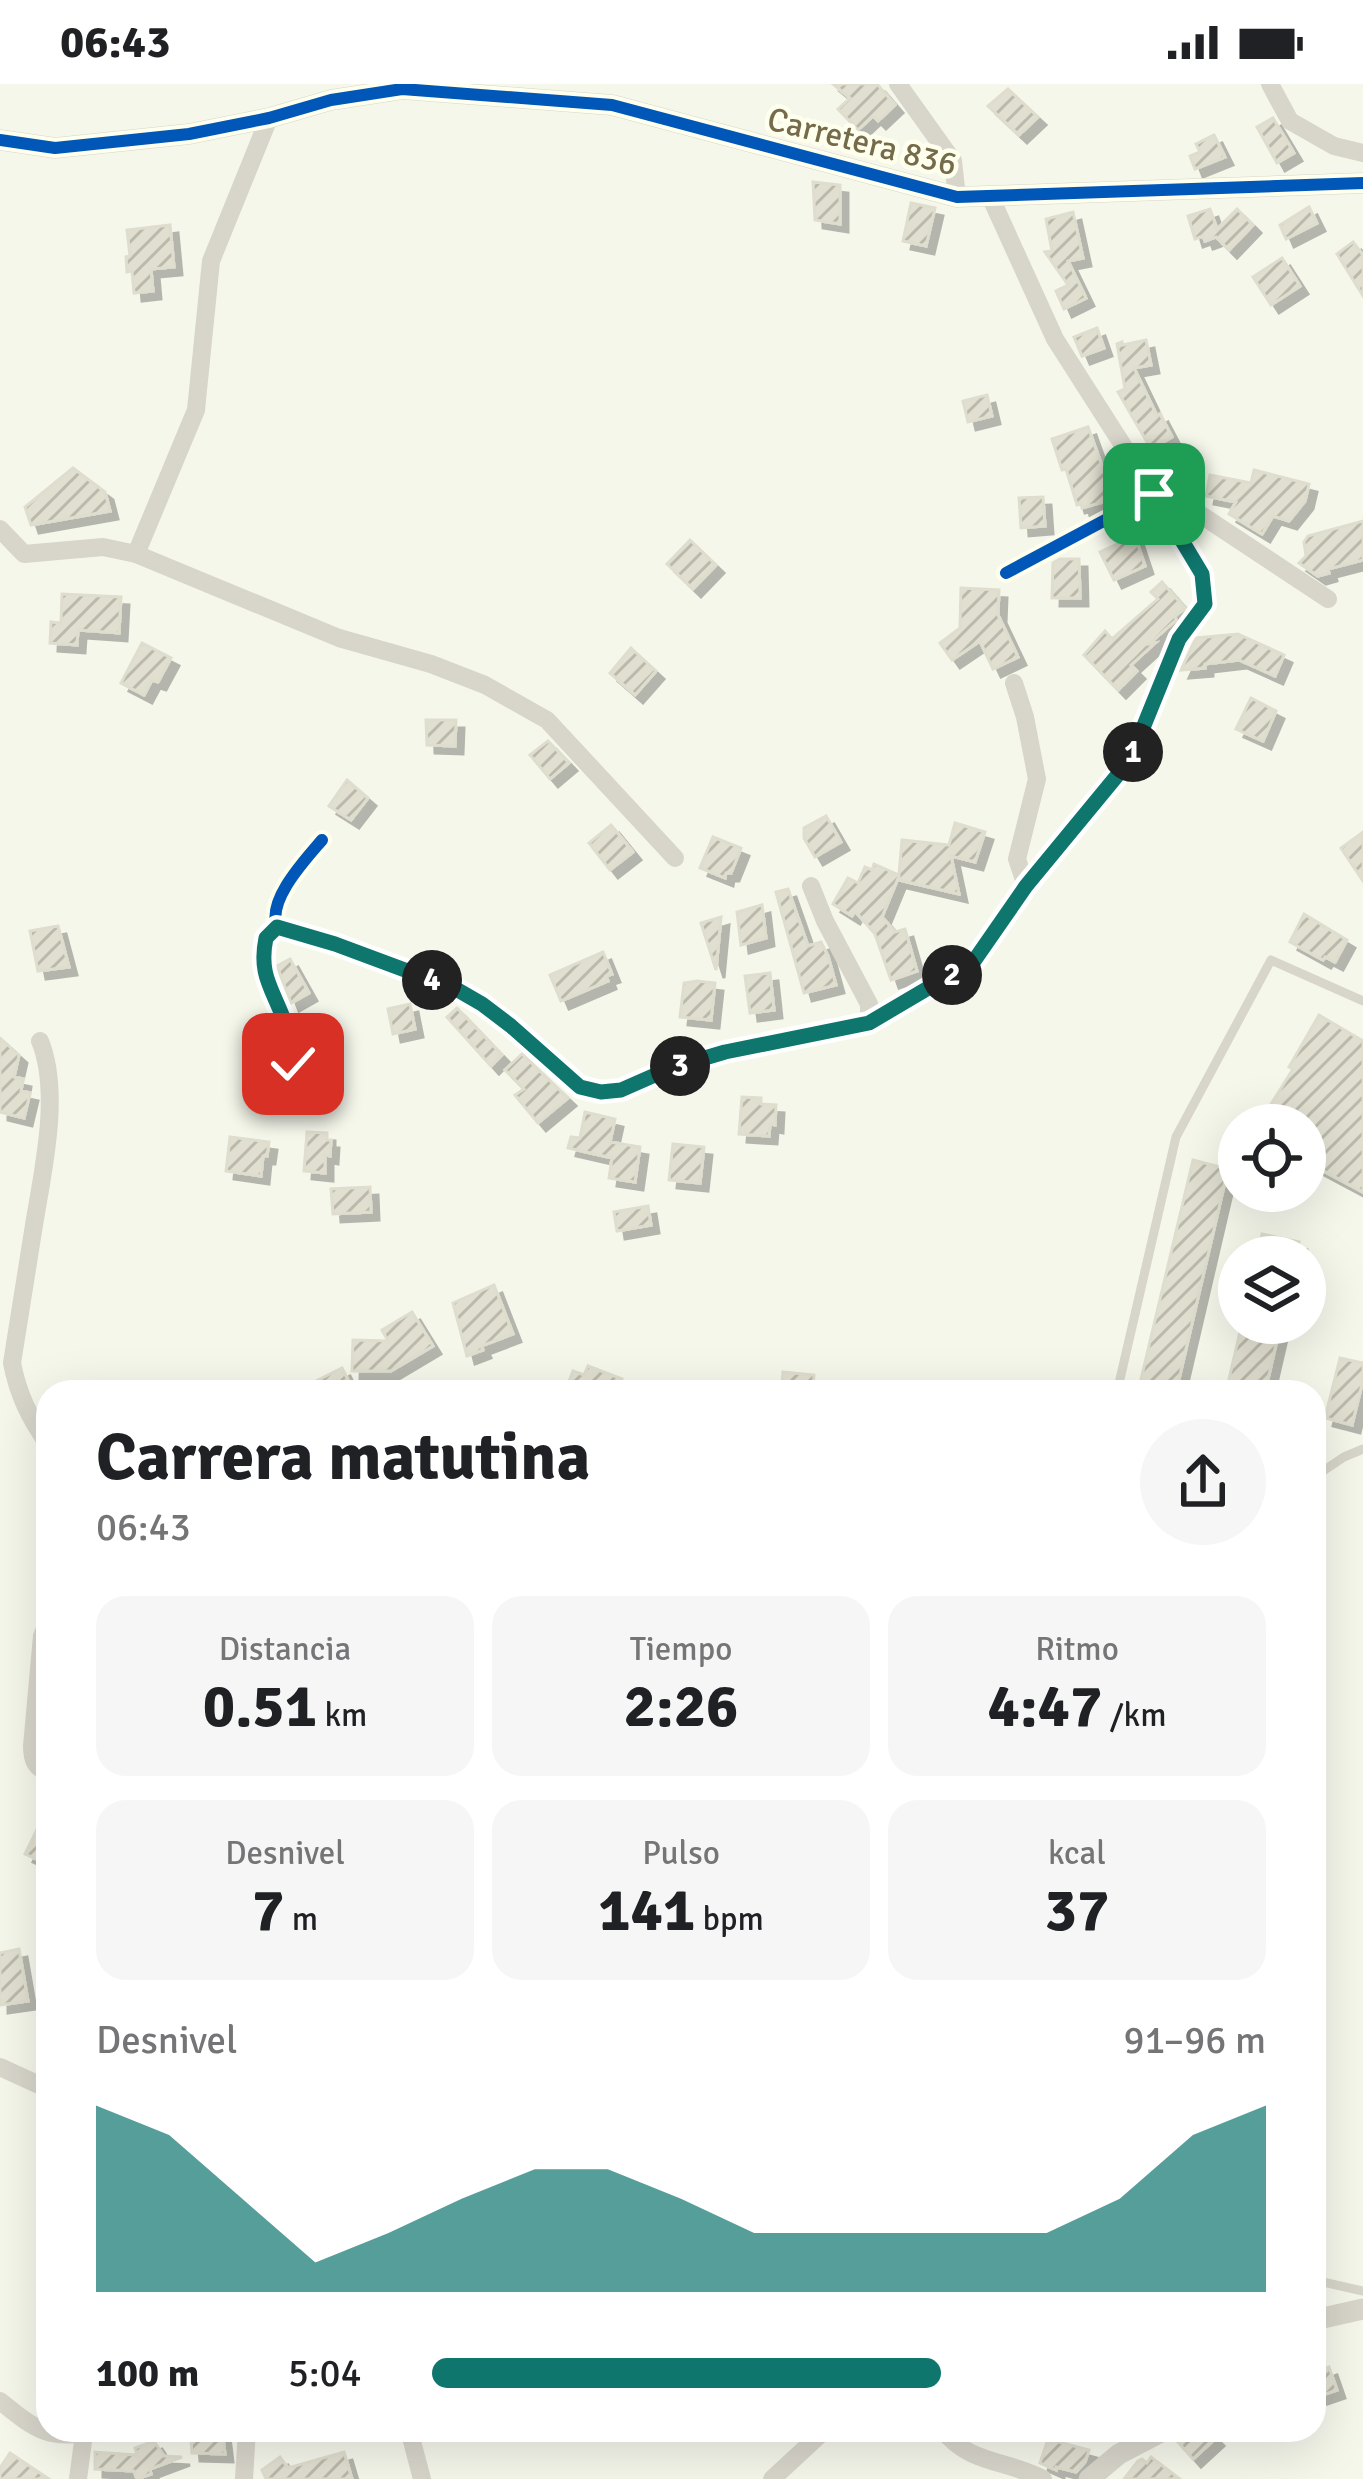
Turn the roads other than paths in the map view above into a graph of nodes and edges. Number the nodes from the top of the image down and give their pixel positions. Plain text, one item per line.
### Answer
1 (898, 84) edge
2 (1270, 84) edge
3 (506, 91) edge
4 (269, 118) junction
5 (0, 140) edge
6 (1363, 153) edge
7 (1363, 183) edge
8 (990, 196) junction
9 (957, 197) junction
10 (1154, 494) junction
11 (0, 529) edge
12 (136, 554) junction
13 (1006, 573) dead end
14 (1328, 599) dead end
15 (1014, 683) dead end
16 (322, 840) dead end
17 (674, 858) dead end
18 (811, 886) dead end
19 (1026, 886) junction
20 (277, 927) junction
21 (1363, 1000) edge
22 (869, 1023) junction
23 (40, 1041) dead end
24 (278, 1103) dead end
25 (1120, 1380) edge
26 (36, 1427) edge
27 (1363, 1449) edge
28 (1326, 1469) edge
29 (36, 1702) edge
30 (36, 1765) edge
31 (0, 2067) edge
32 (36, 2084) edge
33 (1326, 2283) edge
34 (1363, 2291) edge
35 (1363, 2309) edge
36 (1326, 2317) edge
37 (0, 2401) edge
38 (36, 2430) edge
39 (89, 2442) edge
40 (246, 2442) edge
41 (412, 2442) edge
42 (812, 2442) edge
43 (952, 2442) edge
44 (1142, 2442) edge
45 (79, 2479) edge
46 (244, 2479) edge
47 (422, 2479) edge
48 (772, 2479) edge
49 (1043, 2479) edge
50 (1089, 2479) edge

1 - 9 street
2 - 6 street
3 - 4 street, Carretera 836
3 - 9 street, Carretera 836
4 - 5 street, Carretera 836
4 - 12 street
7 - 8 street, Carretera 836
8 - 9 street, Carretera 836
8 - 10 street
10 - 13 street
10 - 14 street
10 - 19 street
11 - 12 street
12 - 17 street
15 - 19 street
16 - 20 street
18 - 22 street
19 - 22 street
20 - 22 street
20 - 24 street
21 - 25 lane
23 - 26 street
27 - 28 lane
29 - 30 street
31 - 32 street
33 - 34 lane
35 - 36 street
37 - 38 street
39 - 45 street
40 - 46 street
41 - 47 street
42 - 48 street
43 - 49 street
44 - 50 street

